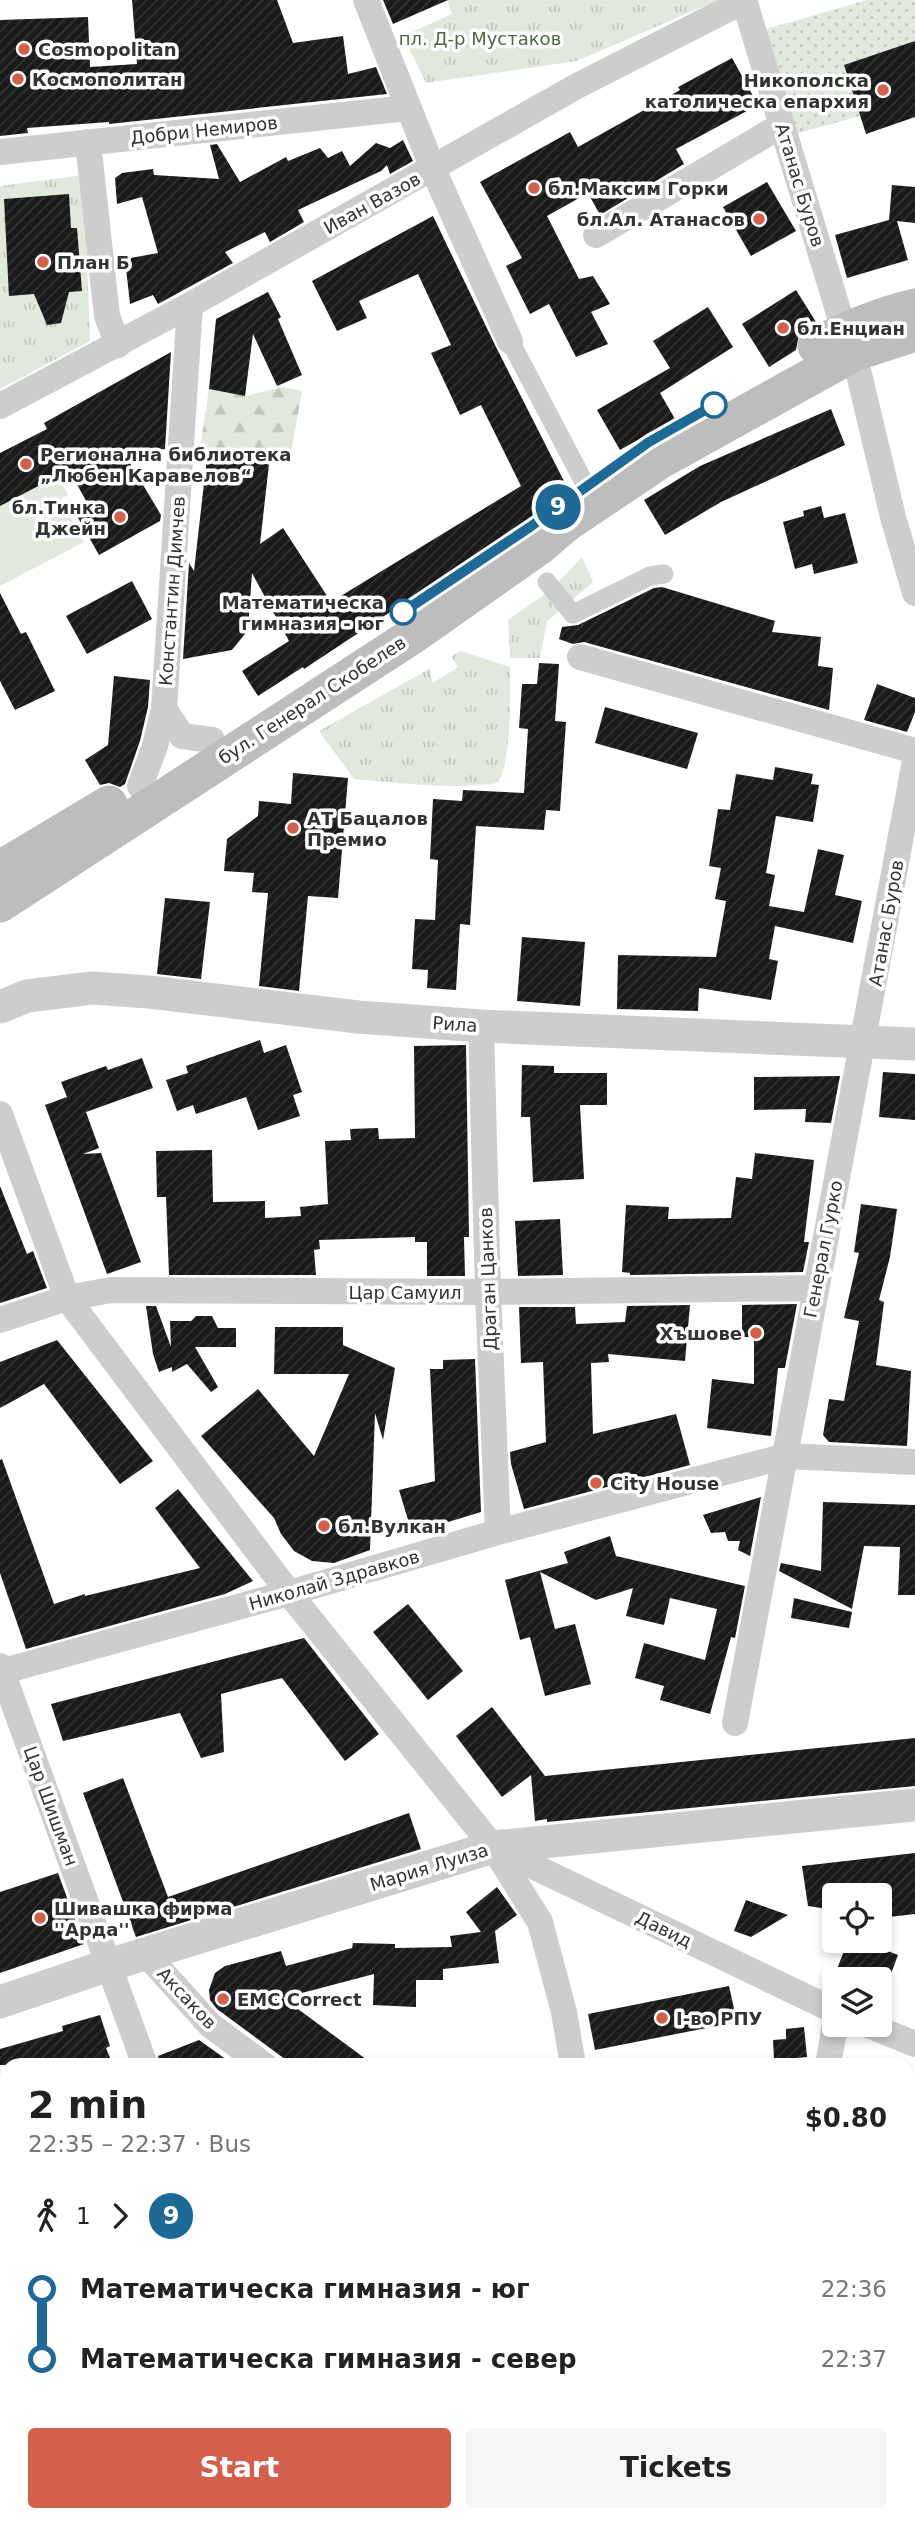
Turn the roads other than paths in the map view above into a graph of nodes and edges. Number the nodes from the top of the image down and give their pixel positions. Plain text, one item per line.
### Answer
1 (366, 0) edge
2 (746, 0) edge
3 (408, 108) junction
4 (782, 125) junction
5 (88, 142) junction
6 (0, 152) edge
7 (433, 169) junction
8 (596, 235) dead end
9 (190, 305) junction
10 (915, 307) edge
11 (915, 333) edge
12 (510, 341) joint
13 (849, 342) junction
14 (118, 345) junction
15 (0, 406) edge
16 (586, 486) junction
17 (664, 573) dead end
18 (547, 582) dead end
19 (915, 593) edge
20 (580, 657) dead end
21 (164, 709) junction
22 (212, 740) junction
23 (915, 751) edge
24 (915, 761) edge
25 (140, 786) junction
26 (0, 869) edge
27 (0, 904) edge
28 (0, 1006) edge
29 (481, 1026) junction
30 (864, 1043) junction
31 (915, 1044) edge
32 (0, 1114) edge
33 (815, 1288) junction
34 (488, 1292) junction
35 (67, 1298) junction
36 (0, 1320) edge
37 (786, 1456) junction
38 (915, 1462) edge
39 (498, 1532) junction
40 (289, 1593) junction
41 (1, 1670) edge
42 (735, 1723) dead end
43 (915, 1805) edge
44 (493, 1847) junction
45 (146, 1954) junction
46 (108, 1965) junction
47 (0, 2002) edge
48 (822, 2005) edge
49 (892, 2035) edge
50 (833, 2037) edge
51 (915, 2044) edge
52 (142, 2058) edge
53 (255, 2058) edge
54 (572, 2058) edge
55 (829, 2058) edge

1 - 3 street
2 - 4 street, Атанас Буров
2 - 7 street, Иван Вазов
3 - 5 street, Добри Немиров
3 - 7 street
4 - 8 street
4 - 13 street, Атанас Буров
5 - 6 street, Добри Немиров
5 - 14 street
7 - 9 street, Иван Вазов
7 - 12 street
9 - 14 street, Иван Вазов
9 - 21 street, Константин Димчев
10 - 13 main road, бул. Генерал Скобелев
11 - 13 main road, бул. Генерал Скобелев
12 - 16 street
13 - 16 main road, бул. Генерал Скобелев
13 - 19 street, Атанас Буров
13 - 27 main road, бул. Генерал Скобелев
14 - 15 street, Иван Вазов
16 - 22 main road, бул. Генерал Скобелев
17 - 18 street
20 - 23 street
21 - 22 street
21 - 25 street, Константин Димчев
22 - 25 main road, бул. Генерал Скобелев
24 - 30 street, Атанас Буров
25 - 26 main road, бул. Генерал Скобелев
28 - 29 street, Рила
29 - 30 street, Рила
29 - 34 street, Драган Цанков
30 - 31 street, Рила
30 - 33 street, Генерал Гурко
32 - 35 street
33 - 34 street, Цар Самуил
33 - 37 street, Генерал Гурко
34 - 35 street, Цар Самуил
34 - 39 street, Драган Цанков
35 - 36 street, Цар Самуил
35 - 40 street
37 - 38 street, Николай Здравков
37 - 39 street, Николай Здравков
37 - 42 street, Генерал Гурко
39 - 40 street, Николай Здравков
40 - 41 street, Николай Здравков
40 - 44 street
41 - 46 street, Цар Шишман
43 - 44 street, Мария Луиза
44 - 45 street, Мария Луиза
44 - 48 street, Давид
44 - 54 street
45 - 46 street, Мария Луиза
45 - 53 street, Аксаков
46 - 47 street, Мария Луиза
46 - 52 street, Цар Шишман
49 - 51 street
50 - 55 street

